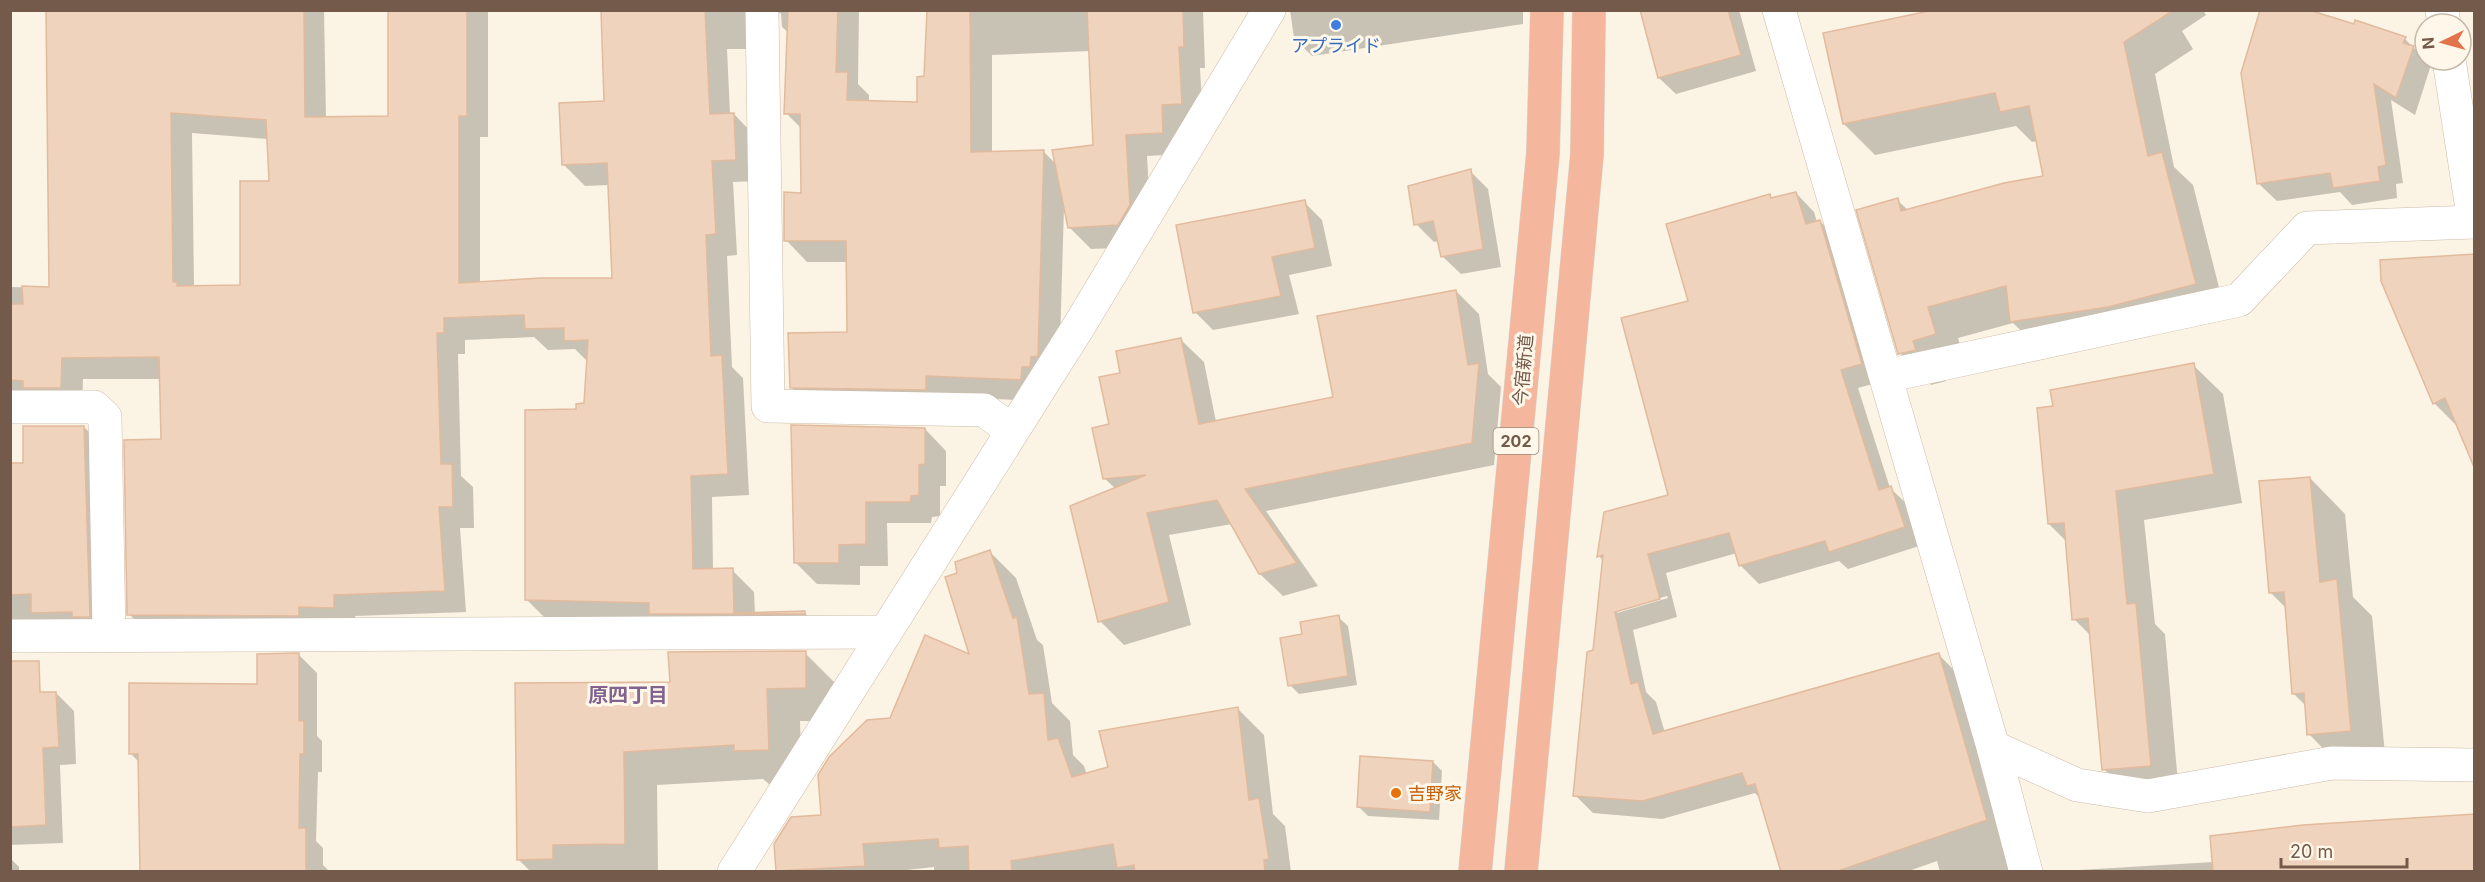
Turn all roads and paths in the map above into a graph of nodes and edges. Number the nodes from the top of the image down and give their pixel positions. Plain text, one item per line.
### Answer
1 (762, 10) edge
2 (1269, 10) edge
3 (1546, 10) edge
4 (1589, 10) edge
5 (1779, 10) edge
6 (2451, 72) edge
7 (2474, 222) edge
8 (1886, 376) junction
9 (10, 407) edge
10 (1012, 431) junction
11 (885, 632) junction
12 (109, 634) junction
13 (10, 636) edge
14 (1993, 747) junction
15 (2475, 765) edge
16 (734, 872) edge
17 (1475, 872) edge
18 (1521, 872) edge
19 (2026, 872) edge

1 - 10 street
2 - 10 street
3 - 17 highway, 今宿新道 / 202
4 - 18 highway, 202
5 - 8 street
6 - 7 street
7 - 8 street
8 - 14 street
9 - 12 street
10 - 11 street
11 - 12 street
11 - 16 street
12 - 13 street
14 - 15 street
14 - 19 street

